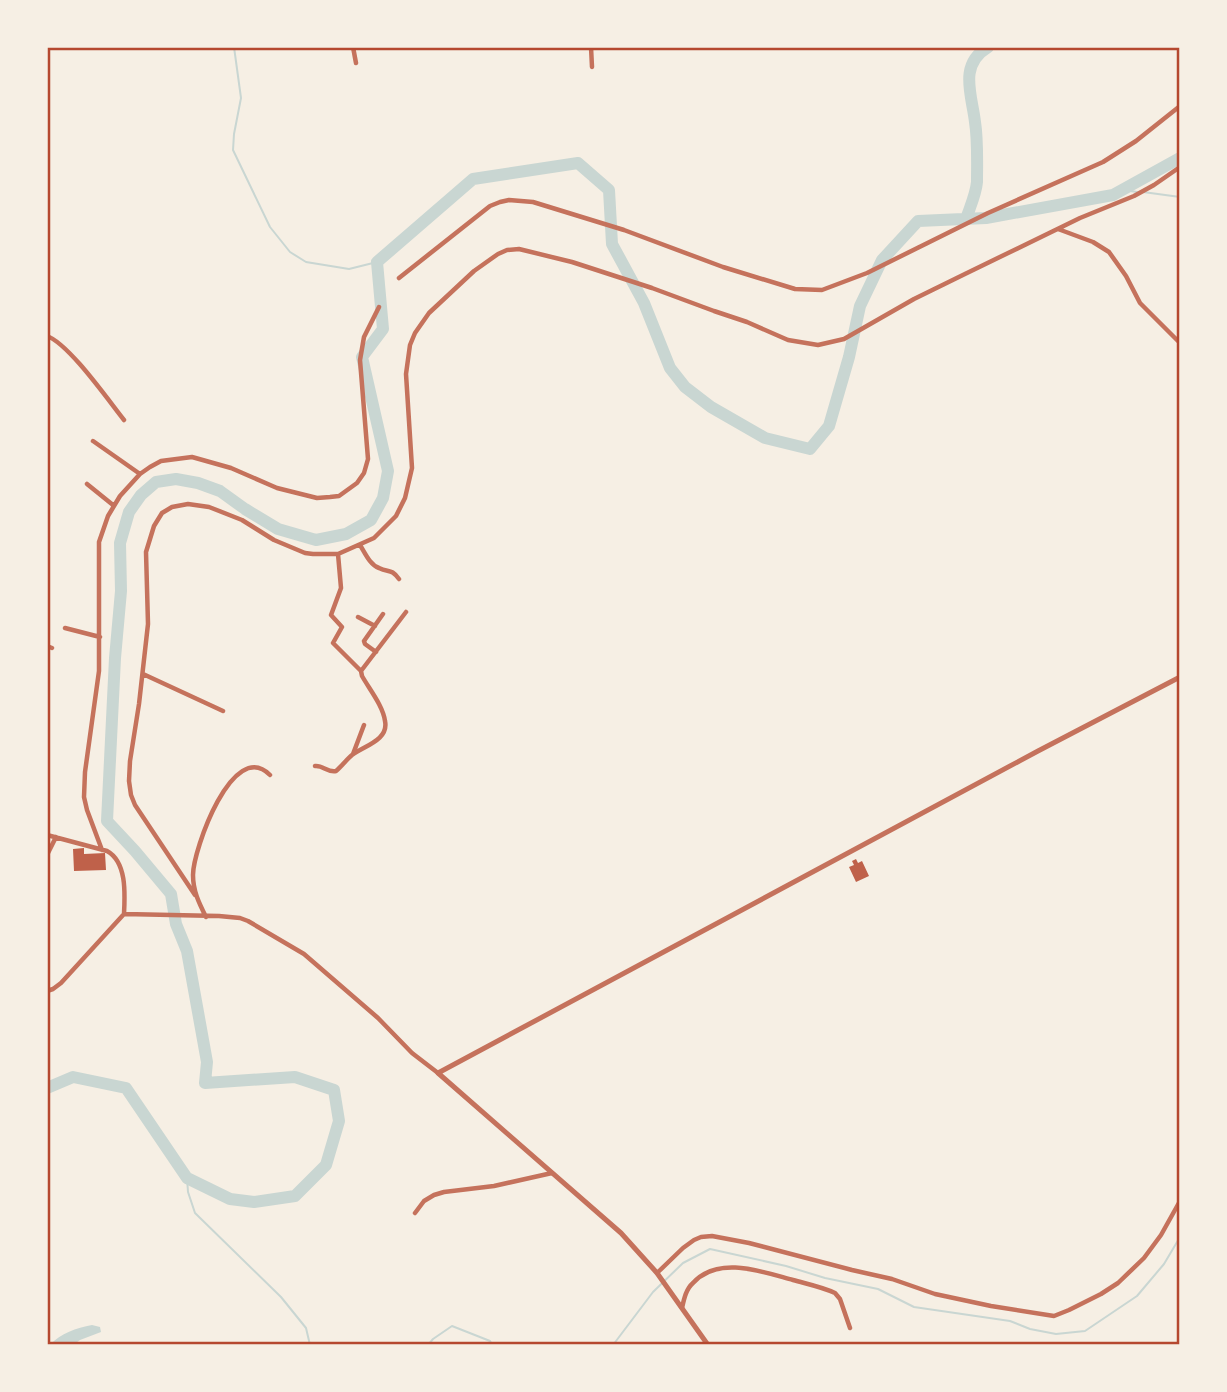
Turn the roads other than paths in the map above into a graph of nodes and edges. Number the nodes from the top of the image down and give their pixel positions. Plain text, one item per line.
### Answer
1 (353, 47) edge
2 (591, 47) edge
3 (356, 63) dead end
4 (592, 67) dead end
5 (1180, 107) edge
6 (1180, 167) edge
7 (1057, 229) junction
8 (399, 278) dead end
9 (379, 307) dead end
10 (47, 336) edge
11 (1180, 343) edge
12 (124, 420) dead end
13 (93, 441) dead end
14 (138, 473) junction
15 (87, 484) dead end
16 (113, 505) junction
17 (361, 547) junction
18 (338, 554) junction
19 (399, 579) dead end
20 (406, 612) dead end
21 (383, 614) dead end
22 (358, 617) dead end
23 (375, 626) junction
24 (65, 628) dead end
25 (100, 637) junction
26 (376, 652) junction
27 (361, 671) junction
28 (143, 674) junction
29 (1180, 677) edge
30 (223, 711) dead end
31 (363, 725) dead end
32 (353, 754) junction
33 (315, 766) dead end
34 (270, 775) dead end
35 (47, 835) edge
36 (56, 837) junction
37 (102, 850) junction
38 (47, 855) edge
39 (195, 895) junction
40 (124, 914) junction
41 (206, 916) junction
42 (47, 991) edge
43 (438, 1073) junction
44 (552, 1173) junction
45 (1180, 1201) edge
46 (415, 1213) dead end
47 (657, 1274) junction
48 (681, 1306) junction
49 (850, 1328) dead end
50 (708, 1345) edge

1 - 3 street
2 - 4 street
5 - 8 street
6 - 7 street
7 - 11 street
7 - 17 street
9 - 14 street
10 - 12 street
13 - 14 street
14 - 16 street
15 - 16 street
16 - 25 street
17 - 18 street
17 - 19 street
18 - 27 street
18 - 28 street
20 - 26 street
21 - 23 street
22 - 23 street
23 - 26 street
24 - 25 street
25 - 37 street
26 - 27 street
27 - 32 street
28 - 30 street
28 - 39 street
29 - 43 street
31 - 32 street
32 - 33 street
34 - 39 street
35 - 36 street
36 - 37 street
36 - 38 street
37 - 40 street
39 - 41 street
40 - 41 street
40 - 42 street
41 - 43 street
43 - 44 street
44 - 46 street
44 - 47 street
45 - 47 street
47 - 48 street
48 - 49 street
48 - 50 street

